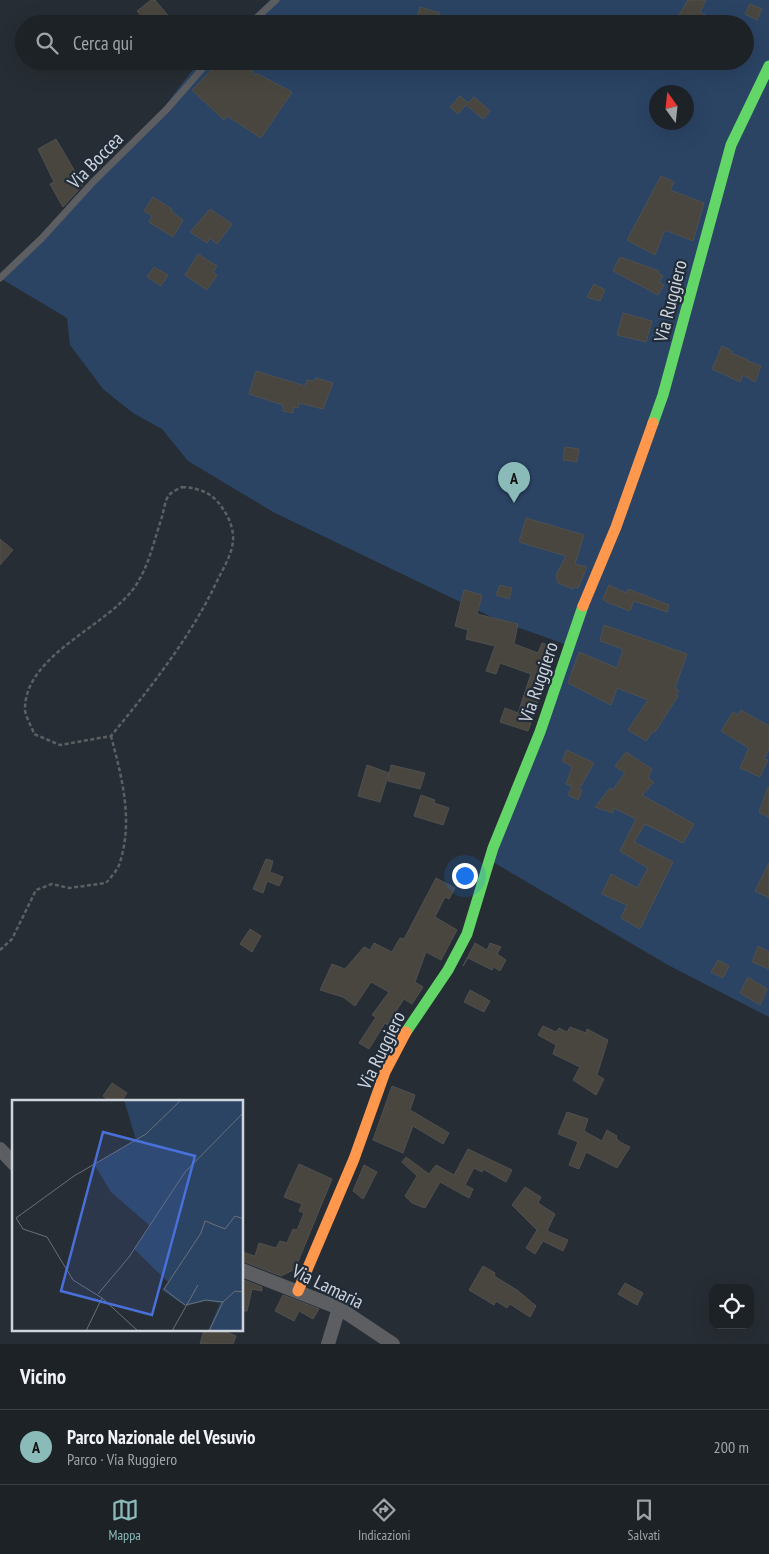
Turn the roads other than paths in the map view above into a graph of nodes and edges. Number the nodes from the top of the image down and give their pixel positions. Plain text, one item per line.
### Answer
1 (276, 0) edge
2 (260, 15) edge
3 (769, 66) edge
4 (201, 70) edge
5 (0, 278) edge
6 (0, 1149) edge
7 (12, 1162) edge
8 (244, 1271) edge
9 (298, 1292) junction
10 (339, 1308) junction
11 (328, 1344) edge
12 (393, 1344) edge

1 - 2 lane
3 - 9 street, Via Ruggiero
4 - 5 lane, Via Boccea
6 - 7 street
8 - 9 street, Via Lamaria
9 - 10 street, Via Lamaria
10 - 11 street
10 - 12 street, Via Lamaria

